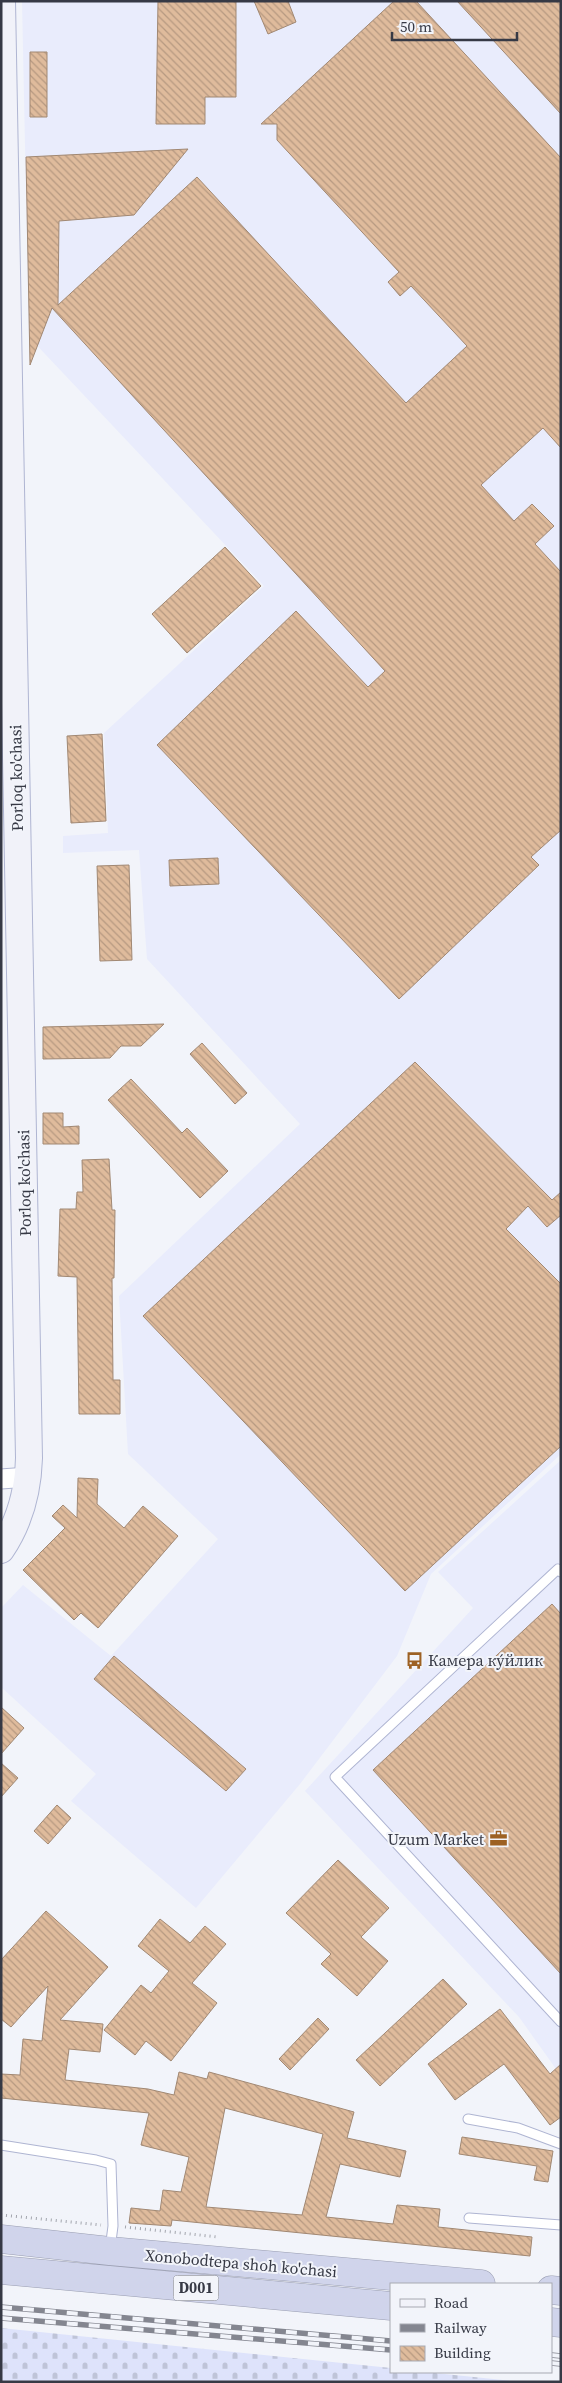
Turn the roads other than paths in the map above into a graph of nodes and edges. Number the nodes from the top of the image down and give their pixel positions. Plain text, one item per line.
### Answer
1 (2, 1) edge
2 (3, 138) edge
3 (4, 260) edge
4 (28, 1477) junction
5 (1, 1479) edge
6 (1, 1550) edge
7 (560, 1569) edge
8 (561, 2022) edge
9 (468, 2119) dead end
10 (561, 2144) edge
11 (1, 2145) edge
12 (469, 2218) dead end
13 (561, 2225) edge
14 (1, 2239) edge
15 (110, 2252) junction
16 (1, 2270) edge
17 (469, 2283) edge
18 (390, 2306) edge

1 - 2 main road, Porloq ko'chasi
2 - 3 main road, Porloq ko'chasi
3 - 4 main road, Porloq ko'chasi
4 - 5 street
4 - 6 main road, Porloq ko'chasi
7 - 8 lane
9 - 10 lane
11 - 15 lane
12 - 13 lane
14 - 15 highway, Xonobodtepa shoh ko'chasi / D001
15 - 17 highway, Xonobodtepa shoh ko'chasi / D001
16 - 18 highway, Xonobodtepa shoh ko'chasi / D001

